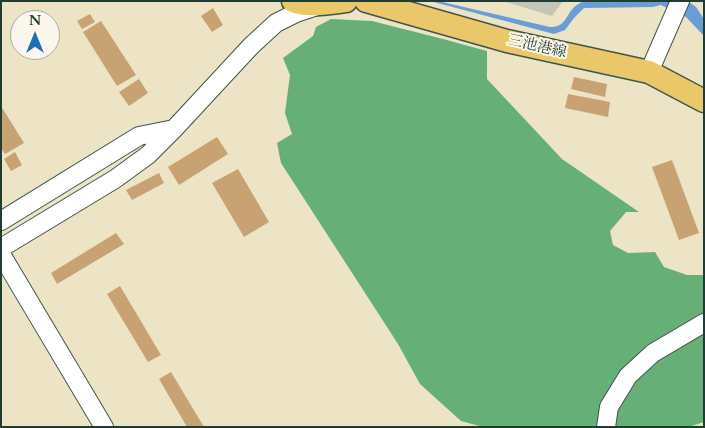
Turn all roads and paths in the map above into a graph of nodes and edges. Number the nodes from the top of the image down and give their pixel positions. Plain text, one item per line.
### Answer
1 (293, 1) edge
2 (346, 1) edge
3 (366, 1) edge
4 (680, 1) edge
5 (321, 4) junction
6 (649, 72) junction
7 (704, 102) edge
8 (174, 129) junction
9 (1, 221) edge
10 (1, 248) edge
11 (1, 254) edge
12 (704, 322) edge
13 (104, 427) edge
14 (606, 427) edge

1 - 5 main road
2 - 5 main road
3 - 6 main road, 三池港線
4 - 6 street
5 - 8 street
6 - 7 main road, 三池港線
8 - 9 street
8 - 10 street
11 - 13 street
12 - 14 street

